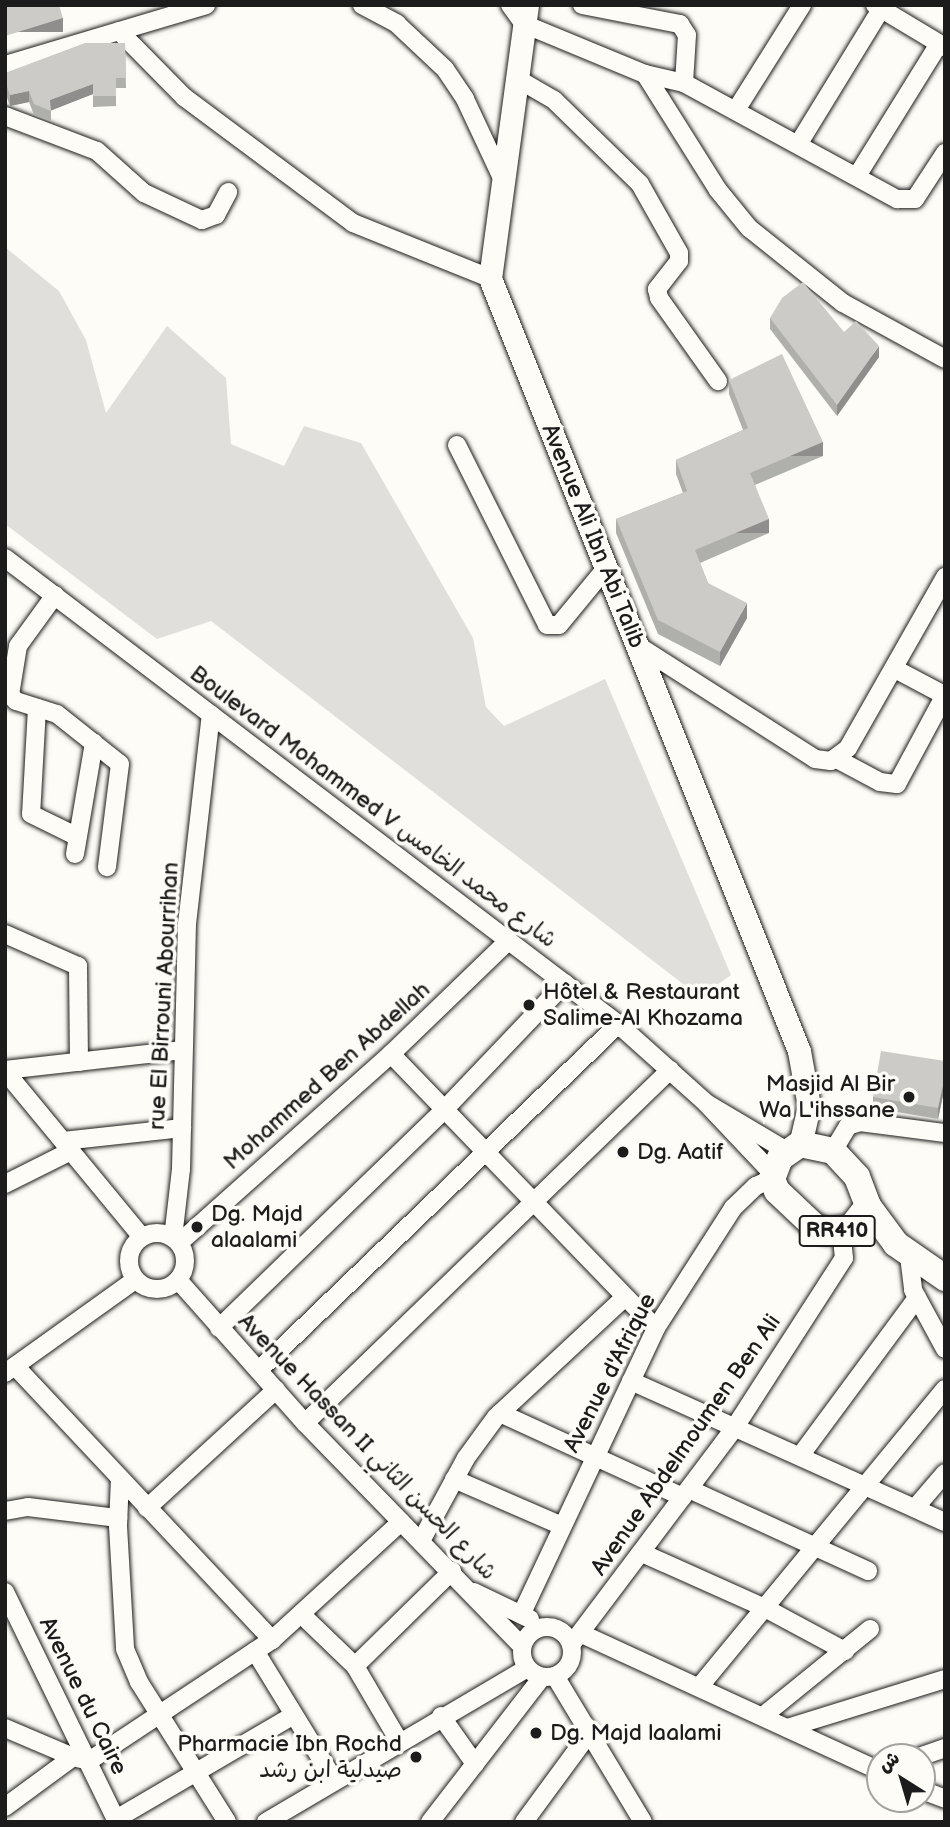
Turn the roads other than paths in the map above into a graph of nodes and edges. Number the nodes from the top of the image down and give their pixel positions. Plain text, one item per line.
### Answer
1 (205, 5) edge
2 (362, 5) edge
3 (510, 5) edge
4 (582, 5) edge
5 (802, 5) edge
6 (878, 7) edge
7 (392, 13) edge
8 (525, 15) edge
9 (118, 32) junction
10 (942, 46) edge
11 (5, 65) edge
12 (645, 74) junction
13 (516, 78) junction
14 (684, 83) junction
15 (736, 110) junction
16 (5, 116) edge
17 (799, 143) junction
18 (945, 153) edge
19 (501, 176) junction
20 (857, 176) junction
21 (228, 192) dead end
22 (489, 278) junction
23 (945, 359) edge
24 (718, 381) dead end
25 (457, 445) dead end
26 (5, 558) edge
27 (606, 568) junction
28 (945, 577) edge
29 (55, 595) junction
30 (637, 645) junction
31 (895, 669) junction
32 (945, 695) edge
33 (37, 708) junction
34 (211, 714) junction
35 (94, 743) junction
36 (835, 758) junction
37 (107, 867) dead end
38 (5, 934) edge
39 (507, 942) junction
40 (565, 983) junction
41 (618, 1024) junction
42 (183, 1050) junction
43 (391, 1054) junction
44 (79, 1062) junction
45 (670, 1070) junction
46 (5, 1071) edge
47 (706, 1103) junction
48 (443, 1110) junction
49 (182, 1128) junction
50 (945, 1133) edge
51 (67, 1146) junction
52 (811, 1148) junction
53 (484, 1151) junction
54 (773, 1177) junction
55 (5, 1184) edge
56 (533, 1204) junction
57 (868, 1206) junction
58 (841, 1231) junction
59 (142, 1237) junction
60 (176, 1241) junction
61 (902, 1250) junction
62 (945, 1279) edge
63 (135, 1280) junction
64 (178, 1280) junction
65 (625, 1297) junction
66 (917, 1298) junction
67 (219, 1328) junction
68 (656, 1328) junction
69 (945, 1349) edge
70 (10, 1370) edge
71 (259, 1370) junction
72 (631, 1381) junction
73 (945, 1389) edge
74 (276, 1390) junction
75 (500, 1413) junction
76 (305, 1423) junction
77 (735, 1427) junction
78 (597, 1454) junction
79 (800, 1456) junction
80 (945, 1473) edge
81 (120, 1478) junction
82 (454, 1479) junction
83 (866, 1485) junction
84 (686, 1493) junction
85 (148, 1508) junction
86 (915, 1508) junction
87 (5, 1511) edge
88 (118, 1518) junction
89 (401, 1522) junction
90 (945, 1522) edge
91 (562, 1526) junction
92 (421, 1541) junction
93 (815, 1546) junction
94 (642, 1553) junction
95 (452, 1570) junction
96 (868, 1571) dead end
97 (474, 1592) junction
98 (7, 1602) edge
99 (765, 1608) junction
100 (522, 1613) junction
101 (301, 1614) junction
102 (541, 1627) junction
103 (870, 1629) dead end
104 (577, 1639) junction
105 (272, 1640) junction
106 (522, 1646) junction
107 (255, 1651) junction
108 (845, 1651) junction
109 (355, 1666) junction
110 (541, 1674) junction
111 (945, 1679) edge
112 (700, 1686) junction
113 (160, 1715) junction
114 (294, 1715) junction
115 (441, 1716) junction
116 (763, 1716) junction
117 (5, 1728) edge
118 (787, 1728) junction
119 (590, 1732) junction
120 (399, 1741) junction
121 (81, 1759) junction
122 (475, 1764) junction
123 (866, 1765) edge
124 (196, 1772) junction
125 (334, 1780) junction
126 (5, 1807) edge
127 (111, 1819) edge
128 (270, 1821) edge
129 (227, 1822) edge
130 (430, 1822) edge
131 (524, 1822) edge
132 (643, 1822) edge

1 - 9 street
2 - 7 street
3 - 8 street
4 - 14 street
5 - 15 street
6 - 10 street
6 - 17 street
7 - 19 street
8 - 12 street
8 - 13 main road, Avenue Ali Ibn Abi Talib
9 - 11 street
9 - 22 street
10 - 20 street
12 - 14 street
12 - 23 street
13 - 19 main road, Avenue Ali Ibn Abi Talib
13 - 24 street
14 - 15 street
15 - 17 street
16 - 21 street
17 - 20 street
18 - 20 street
19 - 22 main road, Avenue Ali Ibn Abi Talib
22 - 27 main road, Avenue Ali Ibn Abi Talib
25 - 27 street
26 - 29 street, Boulevard Mohammed V شارع محمد الخامس
27 - 30 main road, Avenue Ali Ibn Abi Talib
28 - 31 street
29 - 33 street
29 - 34 street, Boulevard Mohammed V شارع محمد الخامس
30 - 36 street
30 - 52 main road, Avenue Ali Ibn Abi Talib
31 - 32 street
31 - 36 street
32 - 36 street
33 - 35 street
33 - 35 street
34 - 39 street, Boulevard Mohammed V شارع محمد الخامس
34 - 42 street, rue El Birrouni Abourrihan
35 - 37 street
38 - 44 street
39 - 40 street, Boulevard Mohammed V شارع محمد الخامس
39 - 43 street, Mohammed Ben Abdellah
40 - 41 street, Boulevard Mohammed V شارع محمد الخامس
40 - 48 street
41 - 45 street, Boulevard Mohammed V شارع محمد الخامس
41 - 53 street
42 - 44 street
42 - 49 street, rue El Birrouni Abourrihan
43 - 48 street
43 - 60 street, Mohammed Ben Abdellah
44 - 46 street
45 - 47 street, Boulevard Mohammed V شارع محمد الخامس
45 - 56 street
46 - 51 street
47 - 52 street, Boulevard Mohammed V شارع محمد الخامس
47 - 54 street, Boulevard Mohammed V شارع محمد الخامس
48 - 53 street
48 - 67 street
49 - 51 street
49 - 60 street, rue El Birrouni Abourrihan
50 - 52 street
51 - 55 street
51 - 59 street
52 - 54 highway
52 - 57 highway, RR410
53 - 56 street
53 - 71 street
54 - 58 highway, RR410
54 - 68 street, Avenue d'Afrique
56 - 65 street
56 - 76 street
57 - 58 highway, RR410
57 - 61 highway, RR410
58 - 61 highway, RR410
58 - 77 street, Avenue Abdelmoumen Ben Ali
59 - 60 street
59 - 63 street
60 - 64 street
61 - 62 highway, RR410
61 - 66 street
63 - 64 street
63 - 70 street
64 - 67 street, Avenue Hassan II شارع الحسن الثاني
65 - 68 street
65 - 75 street
66 - 69 street
66 - 79 street
67 - 71 street, Avenue Hassan II شارع الحسن الثاني
68 - 72 street, Avenue d'Afrique
70 - 81 street
71 - 74 street, Avenue Hassan II شارع الحسن الثاني
72 - 77 street
72 - 78 street, Avenue d'Afrique
73 - 83 street
74 - 76 street, Avenue Hassan II شارع الحسن الثاني
74 - 85 street
75 - 78 street
75 - 82 street
76 - 89 street, Avenue Hassan II شارع الحسن الثاني
77 - 79 street
77 - 84 street, Avenue Abdelmoumen Ben Ali
78 - 84 street
78 - 91 street, Avenue d'Afrique
79 - 83 street
80 - 86 street
81 - 85 street
81 - 88 street
82 - 91 street
82 - 92 street
83 - 86 street
83 - 93 street
84 - 93 street
84 - 94 street, Avenue Abdelmoumen Ben Ali
85 - 105 street
86 - 90 street
87 - 88 street
88 - 113 street
89 - 92 street, Avenue Hassan II شارع الحسن الثاني
89 - 101 street
91 - 100 street, Avenue d'Afrique
92 - 95 street, Avenue Hassan II شارع الحسن الثاني
93 - 96 street
93 - 99 street
94 - 99 street
94 - 104 street, Avenue Abdelmoumen Ben Ali
95 - 97 street, Avenue Hassan II شارع الحسن الثاني
95 - 109 street
97 - 100 street
97 - 106 street, Avenue Hassan II شارع الحسن الثاني
98 - 121 street, Avenue du Caire
99 - 108 street
99 - 112 street
100 - 102 street
101 - 105 street
101 - 109 street
102 - 104 street
102 - 106 street
103 - 108 street
104 - 110 street, Avenue Abdelmoumen Ben Ali
104 - 112 street
105 - 107 street
106 - 110 street
107 - 113 street
107 - 114 street
108 - 116 street
109 - 120 street
110 - 115 street
110 - 119 street
110 - 122 street, Avenue Abdelmoumen Ben Ali
111 - 118 street
112 - 116 street
113 - 121 street
113 - 124 street
114 - 124 street
114 - 125 street
115 - 120 street
115 - 122 street
116 - 118 street
117 - 121 street
118 - 123 street
119 - 131 street
119 - 132 street
120 - 125 street
121 - 126 street
121 - 127 street, Avenue du Caire
122 - 130 street, Avenue Abdelmoumen Ben Ali
124 - 127 street
124 - 129 street
125 - 128 street

